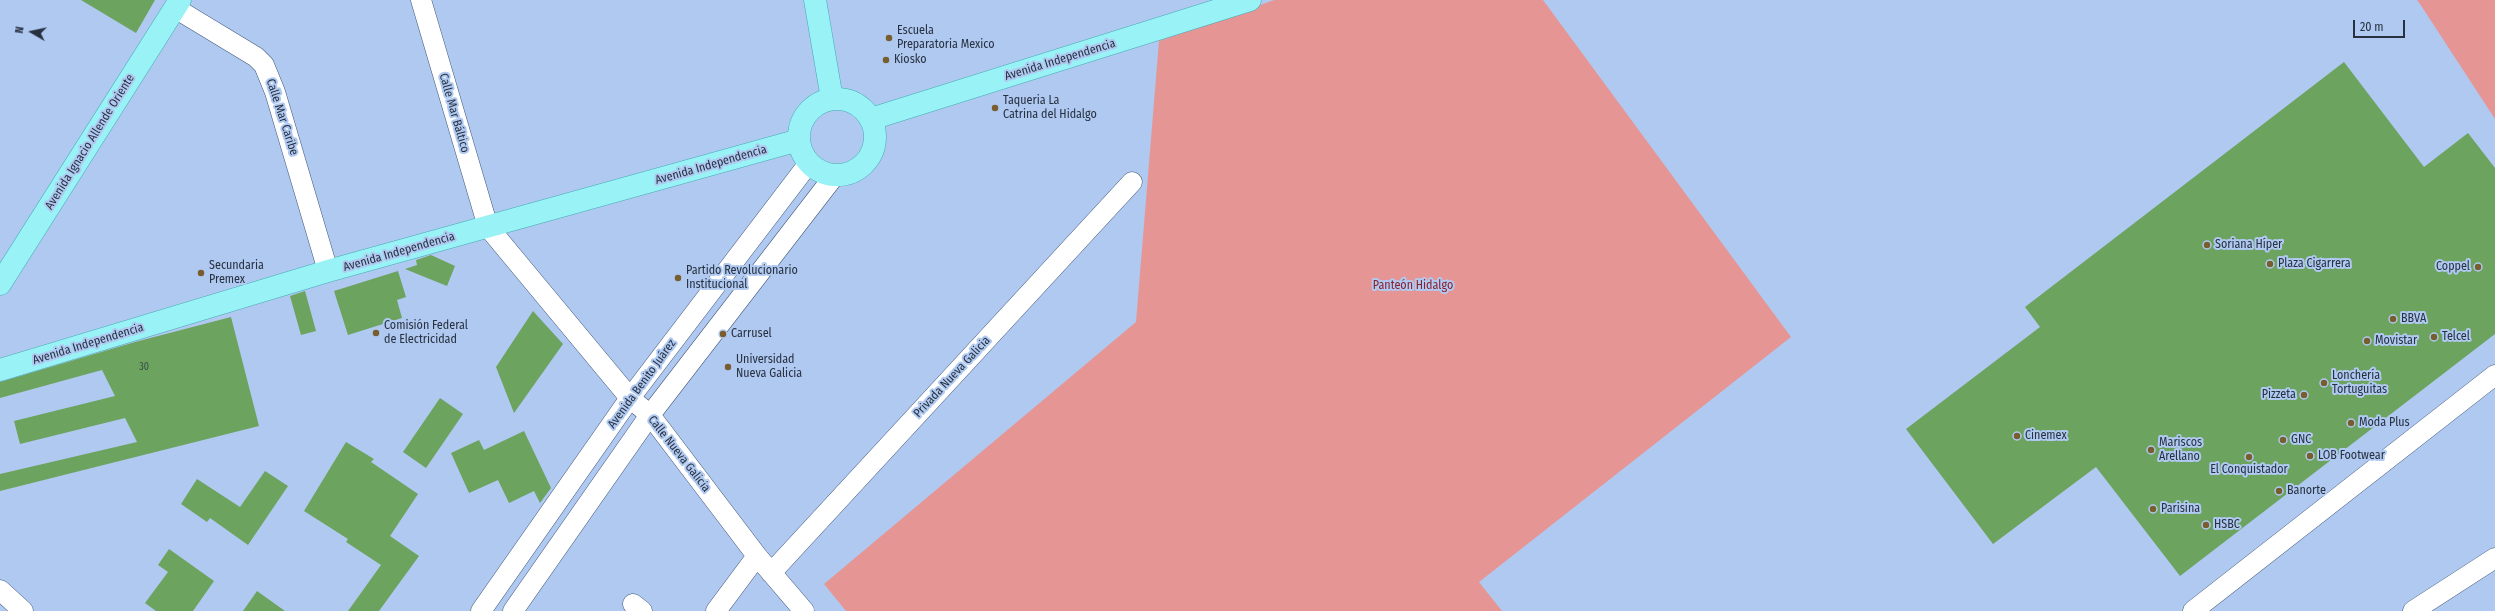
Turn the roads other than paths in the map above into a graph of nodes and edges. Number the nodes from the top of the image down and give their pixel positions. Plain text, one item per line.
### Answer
1 (421, 0) edge
2 (816, 0) edge
3 (1239, 2) edge
4 (178, 4) edge
5 (832, 100) junction
6 (871, 119) junction
7 (799, 140) junction
8 (809, 163) junction
9 (835, 175) junction
10 (1132, 182) dead end
11 (488, 227) junction
12 (328, 271) junction
13 (0, 284) edge
14 (0, 370) edge
15 (2495, 375) edge
16 (630, 398) junction
17 (650, 415) junction
18 (757, 556) junction
19 (2495, 558) edge
20 (772, 573) junction
21 (3, 598) edge
22 (23, 611) edge
23 (481, 611) edge
24 (513, 611) edge
25 (716, 611) edge
26 (804, 611) edge
27 (2193, 611) edge
28 (2413, 611) edge

1 - 11 street, Calle Mar Báltico
2 - 5 main road
3 - 6 main road, Avenida Independencia
4 - 12 street, Calle Mar Caribe
4 - 13 main road, Avenida Ignacio Allende Oriente
5 - 6 main road
5 - 7 main road
6 - 9 main road
7 - 8 main road
7 - 11 main road, Avenida Independencia
8 - 9 main road
8 - 16 street, Avenida Benito Juárez
9 - 17 street, Avenida Benito Juárez
10 - 20 street, Privada Nueva Galicia
11 - 12 main road, Avenida Independencia
11 - 16 street, Calle Nueva Galicia
12 - 14 main road, Avenida Independencia
15 - 27 street
16 - 17 street, Calle Nueva Galicia
16 - 23 street, Avenida Benito Juárez
17 - 18 street, Calle Nueva Galicia
17 - 24 street, Avenida Benito Juárez
18 - 20 street, Calle Nueva Galicia
18 - 25 street
19 - 28 street
20 - 26 street, Calle Nueva Galicia
21 - 22 street

